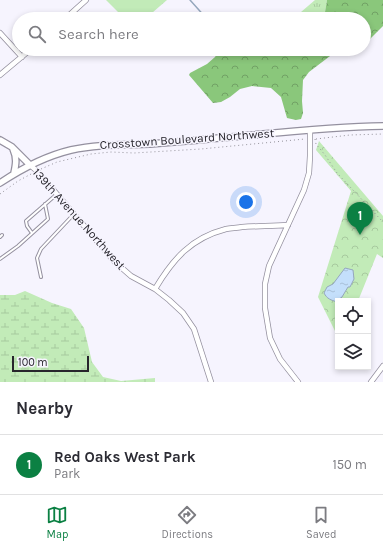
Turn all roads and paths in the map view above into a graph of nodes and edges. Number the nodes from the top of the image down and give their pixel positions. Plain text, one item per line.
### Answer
1 (86, 0) edge
2 (73, 12) edge
3 (0, 33) edge
4 (12, 46) edge
5 (22, 57) edge
6 (0, 76) edge
7 (383, 126) edge
8 (310, 130) junction
9 (383, 134) edge
10 (304, 139) dead end
11 (0, 140) edge
12 (12, 147) junction
13 (30, 165) junction
14 (37, 171) junction
15 (14, 173) junction
16 (0, 183) edge
17 (0, 194) edge
18 (57, 194) junction
19 (45, 204) junction
20 (73, 214) junction
21 (383, 222) edge
22 (288, 226) junction
23 (32, 233) junction
24 (0, 259) edge
25 (41, 277) dead end
26 (155, 289) junction
27 (383, 366) edge
28 (211, 382) edge
29 (298, 382) edge
30 (371, 382) edge

1 - 2 street
3 - 4 street
5 - 6 street
7 - 8 street, Crosstown Boulevard Northwest
8 - 13 street, Crosstown Boulevard Northwest
8 - 22 street
9 - 21 path
10 - 14 path
11 - 12 street
12 - 13 street
12 - 15 street
13 - 14 street, 139th Avenue Northwest
13 - 15 street, Crosstown Boulevard Northwest
14 - 17 path
14 - 18 street, 139th Avenue Northwest
15 - 16 street, Crosstown Boulevard Northwest
18 - 19 lane
18 - 20 street, 139th Avenue Northwest
19 - 23 lane
19 - 23 lane
20 - 25 lane
20 - 26 street, 139th Avenue Northwest
22 - 26 street
22 - 29 street
23 - 24 lane
26 - 28 street, 139th Avenue Northwest
27 - 30 street

